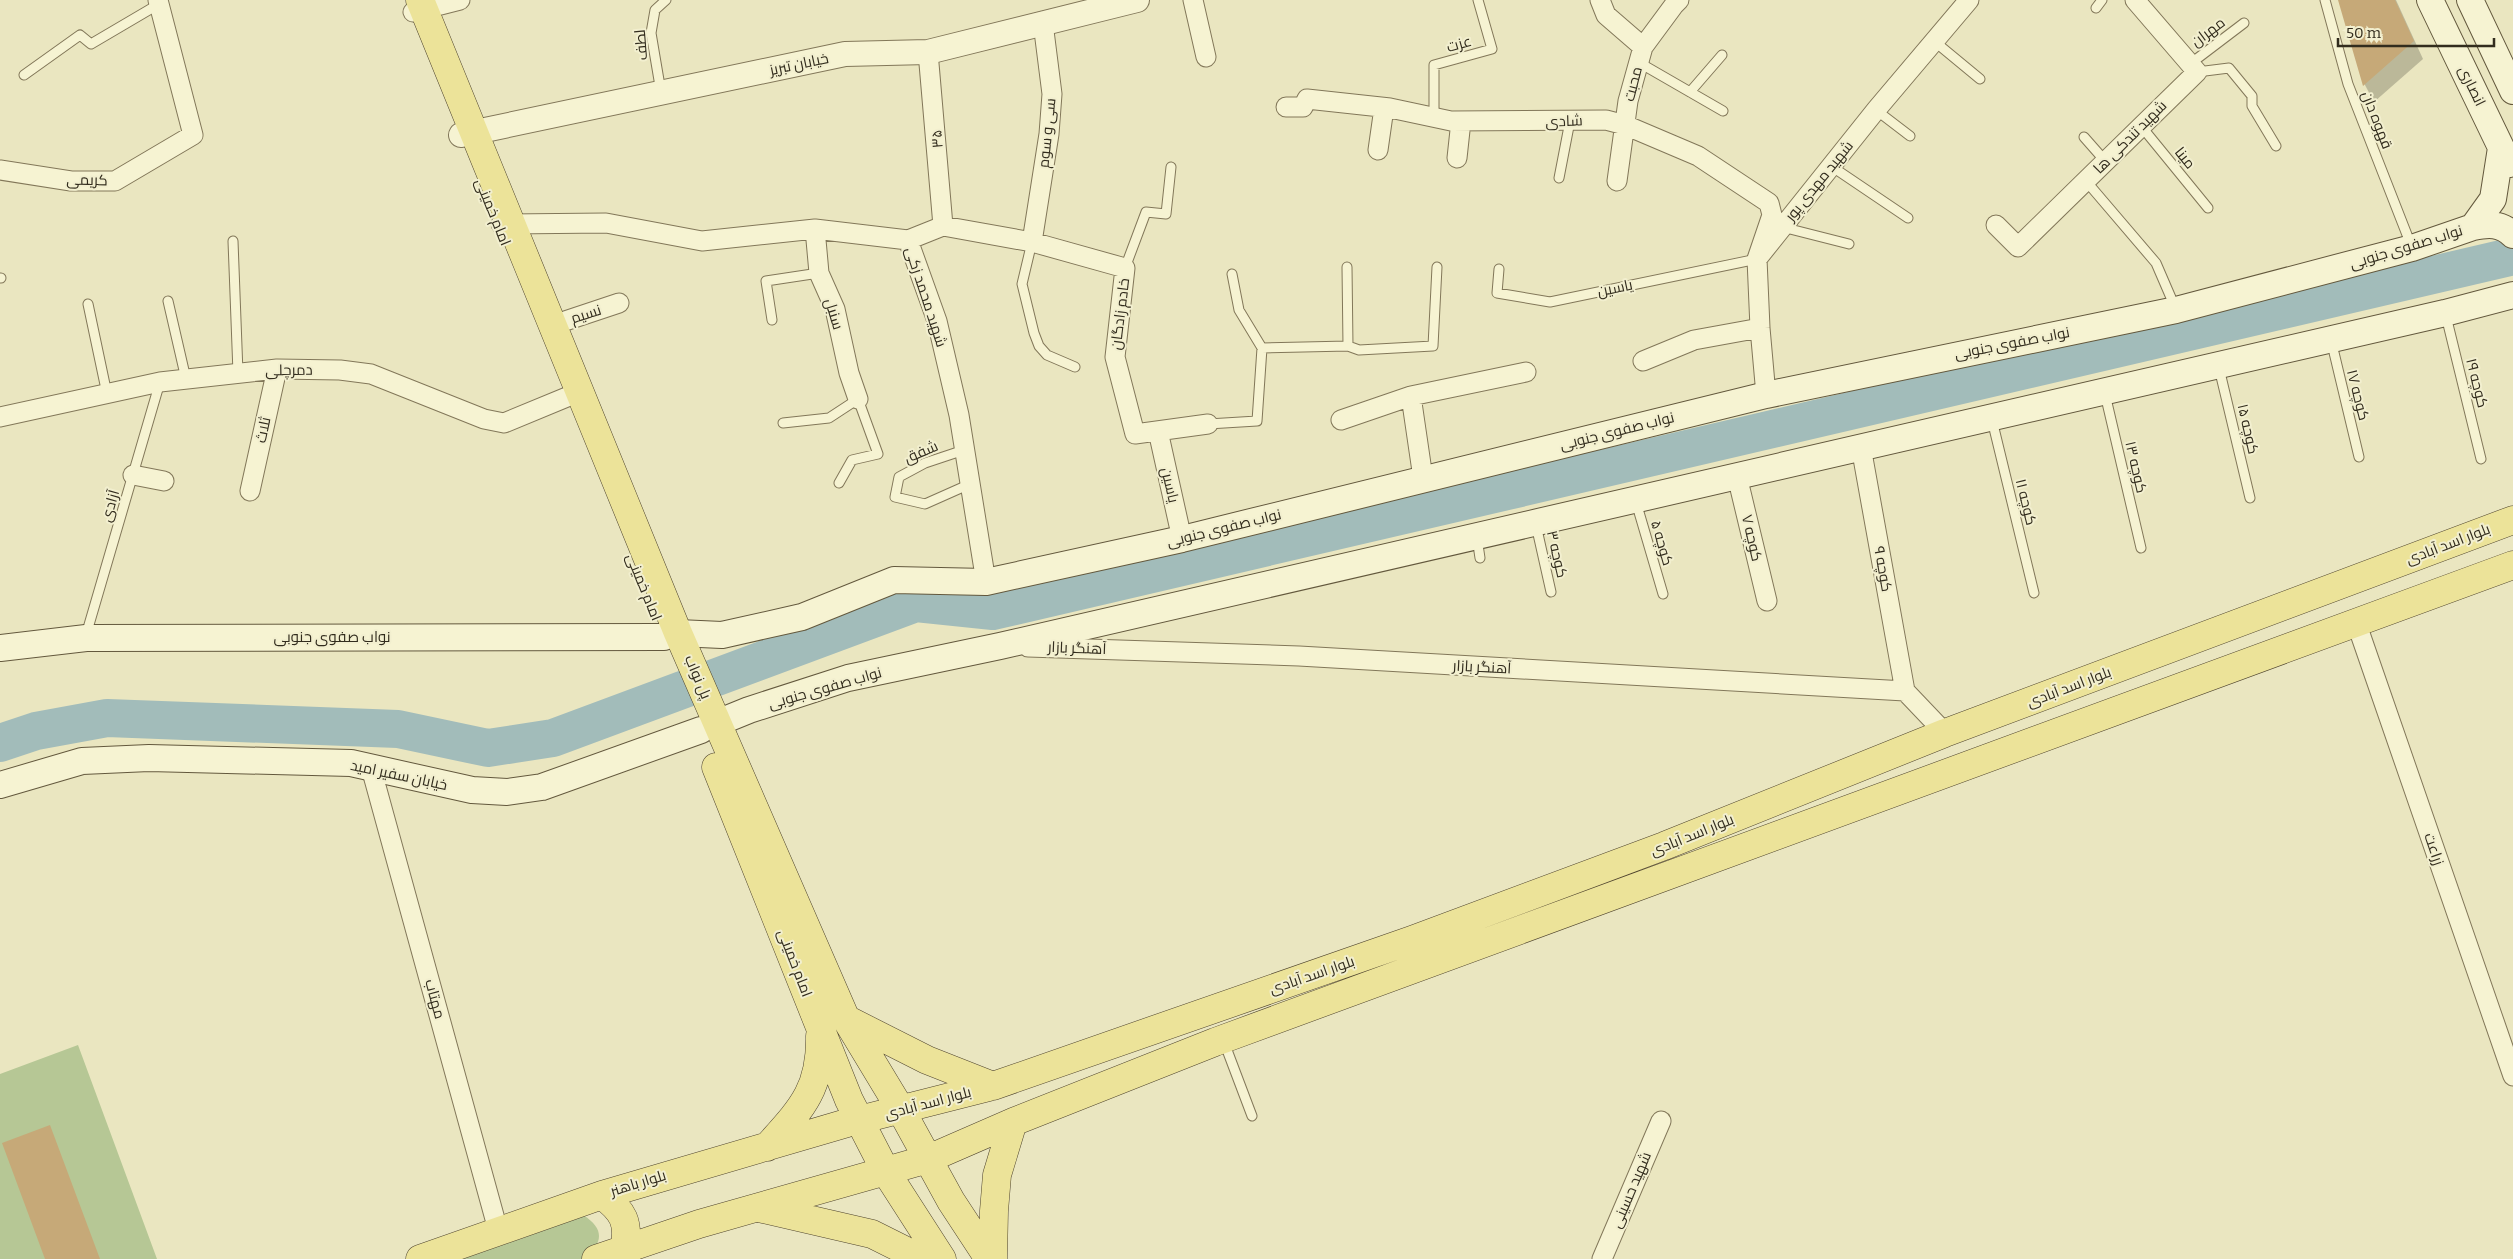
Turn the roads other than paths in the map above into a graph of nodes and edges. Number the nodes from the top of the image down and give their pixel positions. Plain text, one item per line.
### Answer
1 (460, 0) edge
2 (666, 0) edge
3 (1137, 0) edge
4 (1193, 0) edge
5 (1478, 0) edge
6 (1600, 0) edge
7 (1679, 0) edge
8 (1968, 0) edge
9 (2102, 0) edge
10 (2135, 0) edge
11 (2325, 0) edge
12 (2430, 0) edge
13 (2470, 0) edge
14 (158, 2) edge
15 (416, 6) edge
16 (2096, 8) dead end
17 (1043, 23) junction
18 (2244, 23) dead end
19 (1934, 41) junction
20 (928, 52) junction
21 (1640, 54) junction
22 (1722, 55) dead end
23 (1206, 57) dead end
24 (2193, 68) junction
25 (24, 75) dead end
26 (1980, 79) dead end
27 (2513, 91) edge
28 (1690, 92) junction
29 (661, 93) junction
30 (1286, 108) dead end
31 (1384, 108) junction
32 (1876, 110) junction
33 (1723, 111) dead end
34 (1434, 118) junction
35 (1461, 121) junction
36 (1570, 121) junction
37 (1625, 125) junction
38 (2141, 126) junction
39 (468, 133) junction
40 (1910, 136) dead end
41 (2084, 137) dead end
42 (2276, 146) dead end
43 (2501, 148) junction
44 (1378, 150) dead end
45 (1457, 158) dead end
46 (2106, 162) junction
47 (1831, 166) junction
48 (1171, 167) dead end
49 (0, 170) edge
50 (2513, 172) edge
51 (1559, 178) dead end
52 (1617, 181) dead end
53 (2086, 181) junction
54 (2208, 208) dead end
55 (1908, 218) dead end
56 (504, 223) junction
57 (1996, 225) dead end
58 (943, 226) junction
59 (1782, 227) junction
60 (2473, 227) junction
61 (815, 229) junction
62 (2513, 235) edge
63 (908, 240) junction
64 (233, 241) dead end
65 (1032, 242) junction
66 (1849, 244) dead end
67 (2412, 248) junction
68 (1757, 259) junction
69 (1347, 267) dead end
70 (1437, 267) dead end
71 (1125, 268) junction
72 (1499, 270) dead end
73 (819, 272) junction
74 (1232, 274) dead end
75 (2513, 295) edge
76 (168, 301) dead end
77 (619, 303) dead end
78 (88, 304) dead end
79 (2176, 310) junction
80 (2445, 313) junction
81 (772, 320) dead end
82 (553, 325) junction
83 (1760, 328) junction
84 (2330, 340) junction
85 (1348, 346) junction
86 (1262, 348) junction
87 (1643, 360) dead end
88 (2219, 365) junction
89 (1075, 367) dead end
90 (277, 369) junction
91 (1526, 372) dead end
92 (238, 373) junction
93 (186, 379) junction
94 (160, 382) junction
95 (2105, 392) junction
96 (107, 394) junction
97 (574, 394) junction
98 (1766, 394) junction
99 (1411, 396) junction
100 (858, 399) junction
101 (0, 417) edge
102 (1992, 418) junction
103 (1341, 420) dead end
104 (782, 423) dead end
105 (1208, 424) joint
106 (1158, 431) junction
107 (1861, 448) junction
108 (964, 450) junction
109 (2359, 457) dead end
110 (2482, 459) dead end
111 (133, 475) junction
112 (1737, 476) junction
113 (1423, 478) junction
114 (164, 481) dead end
115 (839, 483) dead end
116 (970, 484) junction
117 (250, 491) dead end
118 (2250, 498) dead end
119 (1636, 500) junction
120 (2513, 520) edge
121 (1536, 523) junction
122 (1182, 539) junction
123 (2141, 548) dead end
124 (2513, 565) edge
125 (986, 582) junction
126 (1551, 592) dead end
127 (1663, 594) dead end
128 (2034, 594) dead end
129 (1767, 601) dead end
130 (2356, 622) junction
131 (86, 638) junction
132 (674, 641) junction
133 (1000, 646) junction
134 (0, 648) edge
135 (2076, 684) junction
136 (1905, 691) junction
137 (2088, 719) junction
138 (706, 720) junction
139 (1945, 733) junction
140 (371, 768) junction
141 (0, 785) edge
142 (846, 1019) junction
143 (819, 1029) junction
144 (1223, 1039) junction
145 (2513, 1076) edge
146 (993, 1086) junction
147 (901, 1110) junction
148 (1252, 1116) dead end
149 (860, 1121) junction
150 (1661, 1121) dead end
151 (1013, 1122) junction
152 (767, 1147) junction
153 (928, 1159) junction
154 (886, 1172) junction
155 (602, 1194) junction
156 (758, 1207) junction
157 (498, 1230) junction
158 (624, 1250) junction
159 (420, 1259) edge
160 (596, 1259) edge
161 (922, 1259) edge
162 (942, 1259) edge
163 (989, 1259) edge
164 (993, 1259) edge
165 (1602, 1259) edge

1 - 15 street
2 - 29 lane, لطف
3 - 17 street, خیابان تبریز
4 - 23 street
5 - 34 lane, عزت
6 - 21 street
7 - 21 street, محبت
8 - 19 street, شهید مهدی پور
9 - 16 lane
10 - 24 street
11 - 67 lane, قهوه دان
12 - 43 main road, انصاری
13 - 27 main road
14 - 25 lane
14 - 49 street, کریمی
15 - 39 main road, امام خمینی
17 - 20 street, خیابان تبریز
17 - 65 street, سی و سوم
18 - 24 lane, مهران
19 - 26 lane
19 - 32 street, شهید مهدی پور
20 - 29 street, خیابان تبریز
20 - 58 street, ۳۵
21 - 28 lane
21 - 37 street, محبت
22 - 28 lane
24 - 38 street, شهید تندکی ها
24 - 42 lane
28 - 33 lane
29 - 39 street, خیابان تبریز
30 - 31 street, شادی
31 - 34 street, شادی
31 - 44 street
32 - 40 lane
32 - 47 street, شهید مهدی پور
34 - 35 street, شادی
35 - 36 street, شادی
35 - 45 street
36 - 37 street, شادی
36 - 51 lane
37 - 52 street, محبت
37 - 68 street, شادی
38 - 46 street, شهید تندکی ها
38 - 54 lane, مینا
39 - 56 main road, امام خمینی
41 - 46 lane
43 - 50 main road, انصاری
43 - 60 main road, نواب صفوی جنوبی
46 - 53 street, شهید تندکی ها
47 - 55 lane
47 - 59 street, شهید مهدی پور
48 - 71 lane
53 - 57 street, شهید تندکی ها
53 - 79 lane
56 - 61 street, شهید محمد زکی
56 - 82 main road, امام خمینی
56 - 97 main road, امام خمینی
58 - 63 street
58 - 65 street
59 - 66 lane
59 - 68 street, شهید مهدی پور
60 - 62 main road
60 - 67 main road, نواب صفوی جنوبی
61 - 63 street, شهید محمد زکی
61 - 73 street, سنبل
63 - 108 street, شهید محمد زکی
64 - 92 lane
65 - 71 street
65 - 89 lane
67 - 79 main road, نواب صفوی جنوبی
68 - 72 lane, یاسین
68 - 83 street
69 - 85 lane
70 - 85 lane
71 - 106 street, خادم زادگان
73 - 81 lane
73 - 100 street, سنبل
74 - 86 lane
75 - 80 main road, نواب صفوی جنوبی
76 - 93 lane
77 - 82 street, نسیم
78 - 96 lane
79 - 98 main road, نواب صفوی جنوبی
80 - 84 main road, نواب صفوی جنوبی
80 - 110 lane, کوچه ۱۹
82 - 97 main road, امام خمینی
83 - 87 street
83 - 98 street
84 - 88 main road, نواب صفوی جنوبی
84 - 109 lane, کوچه ۱۷
85 - 86 lane
86 - 105 lane
88 - 95 main road, نواب صفوی جنوبی
88 - 118 lane, کوچه ۱۵
90 - 92 street, دمرچلی
90 - 97 street, دمرچلی
90 - 117 street, ثلاث
91 - 99 street
92 - 93 street, دمرچلی
93 - 94 street, دمرچلی
94 - 96 street, دمرچلی
94 - 111 lane, آزادی
95 - 102 main road, نواب صفوی جنوبی
95 - 123 lane, کوچه ۱۳
96 - 101 street, دمرچلی
97 - 132 main road, امام خمینی
98 - 113 main road, نواب صفوی جنوبی
99 - 103 street
99 - 113 street
100 - 104 lane
100 - 115 lane
102 - 107 main road, نواب صفوی جنوبی
102 - 128 lane, کوچه ۱۱
105 - 106 street, خادم زادگان
106 - 122 street, یاسین
107 - 112 main road, نواب صفوی جنوبی
107 - 136 street, کوچه ۹
108 - 116 street, شهید محمد زکی
108 - 116 lane, شفق
111 - 114 street
111 - 131 lane, آزادی
112 - 119 main road, نواب صفوی جنوبی
112 - 129 street, کوچه ۷
113 - 122 main road, نواب صفوی جنوبی
116 - 125 street, شهید محمد زکی
119 - 121 main road, نواب صفوی جنوبی
119 - 127 lane, کوچه ۵
120 - 135 main road, بلوار اسد آبادی
121 - 126 lane, کوچه ۳
121 - 133 main road, نواب صفوی جنوبی
122 - 125 main road, نواب صفوی جنوبی
124 - 130 main road, بلوار اسد آبادی
125 - 132 main road, نواب صفوی جنوبی
130 - 137 main road, بلوار اسد آبادی
130 - 145 street, زراعت
131 - 132 main road, نواب صفوی جنوبی
131 - 134 main road, نواب صفوی جنوبی
132 - 138 main road, امام خمینی
133 - 136 street, آهنگر بازار
133 - 138 main road, نواب صفوی جنوبی
135 - 137 main road
135 - 139 main road, بلوار اسد آبادی
136 - 139 street
137 - 144 main road, بلوار اسد آبادی
138 - 140 main road, خیابان سفیر امید
138 - 142 main road, امام خمینی
138 - 143 main road, امام خمینی
139 - 146 main road, بلوار اسد آبادی
140 - 141 main road, خیابان سفیر امید
140 - 157 street, مهتاب
142 - 146 main road
142 - 147 main road, امام خمینی
143 - 149 main road, امام خمینی
143 - 152 main road
144 - 148 lane
144 - 151 main road, بلوار اسد آبادی
146 - 147 main road, بلوار اسد آبادی
147 - 149 main road, بلوار اسد آبادی
147 - 153 main road, امام خمینی
149 - 152 main road, بلوار باهنر
149 - 154 main road, امام خمینی
150 - 165 street, شهید حسینی
151 - 153 main road, بلوار اسد آبادی
151 - 164 main road
152 - 155 main road, بلوار باهنر
153 - 154 main road
153 - 163 main road, امام خمینی
154 - 156 main road
154 - 162 main road, امام خمینی
155 - 157 main road, بلوار باهنر
155 - 158 main road
156 - 158 main road
156 - 161 main road
157 - 159 main road, بلوار باهنر
158 - 160 main road

